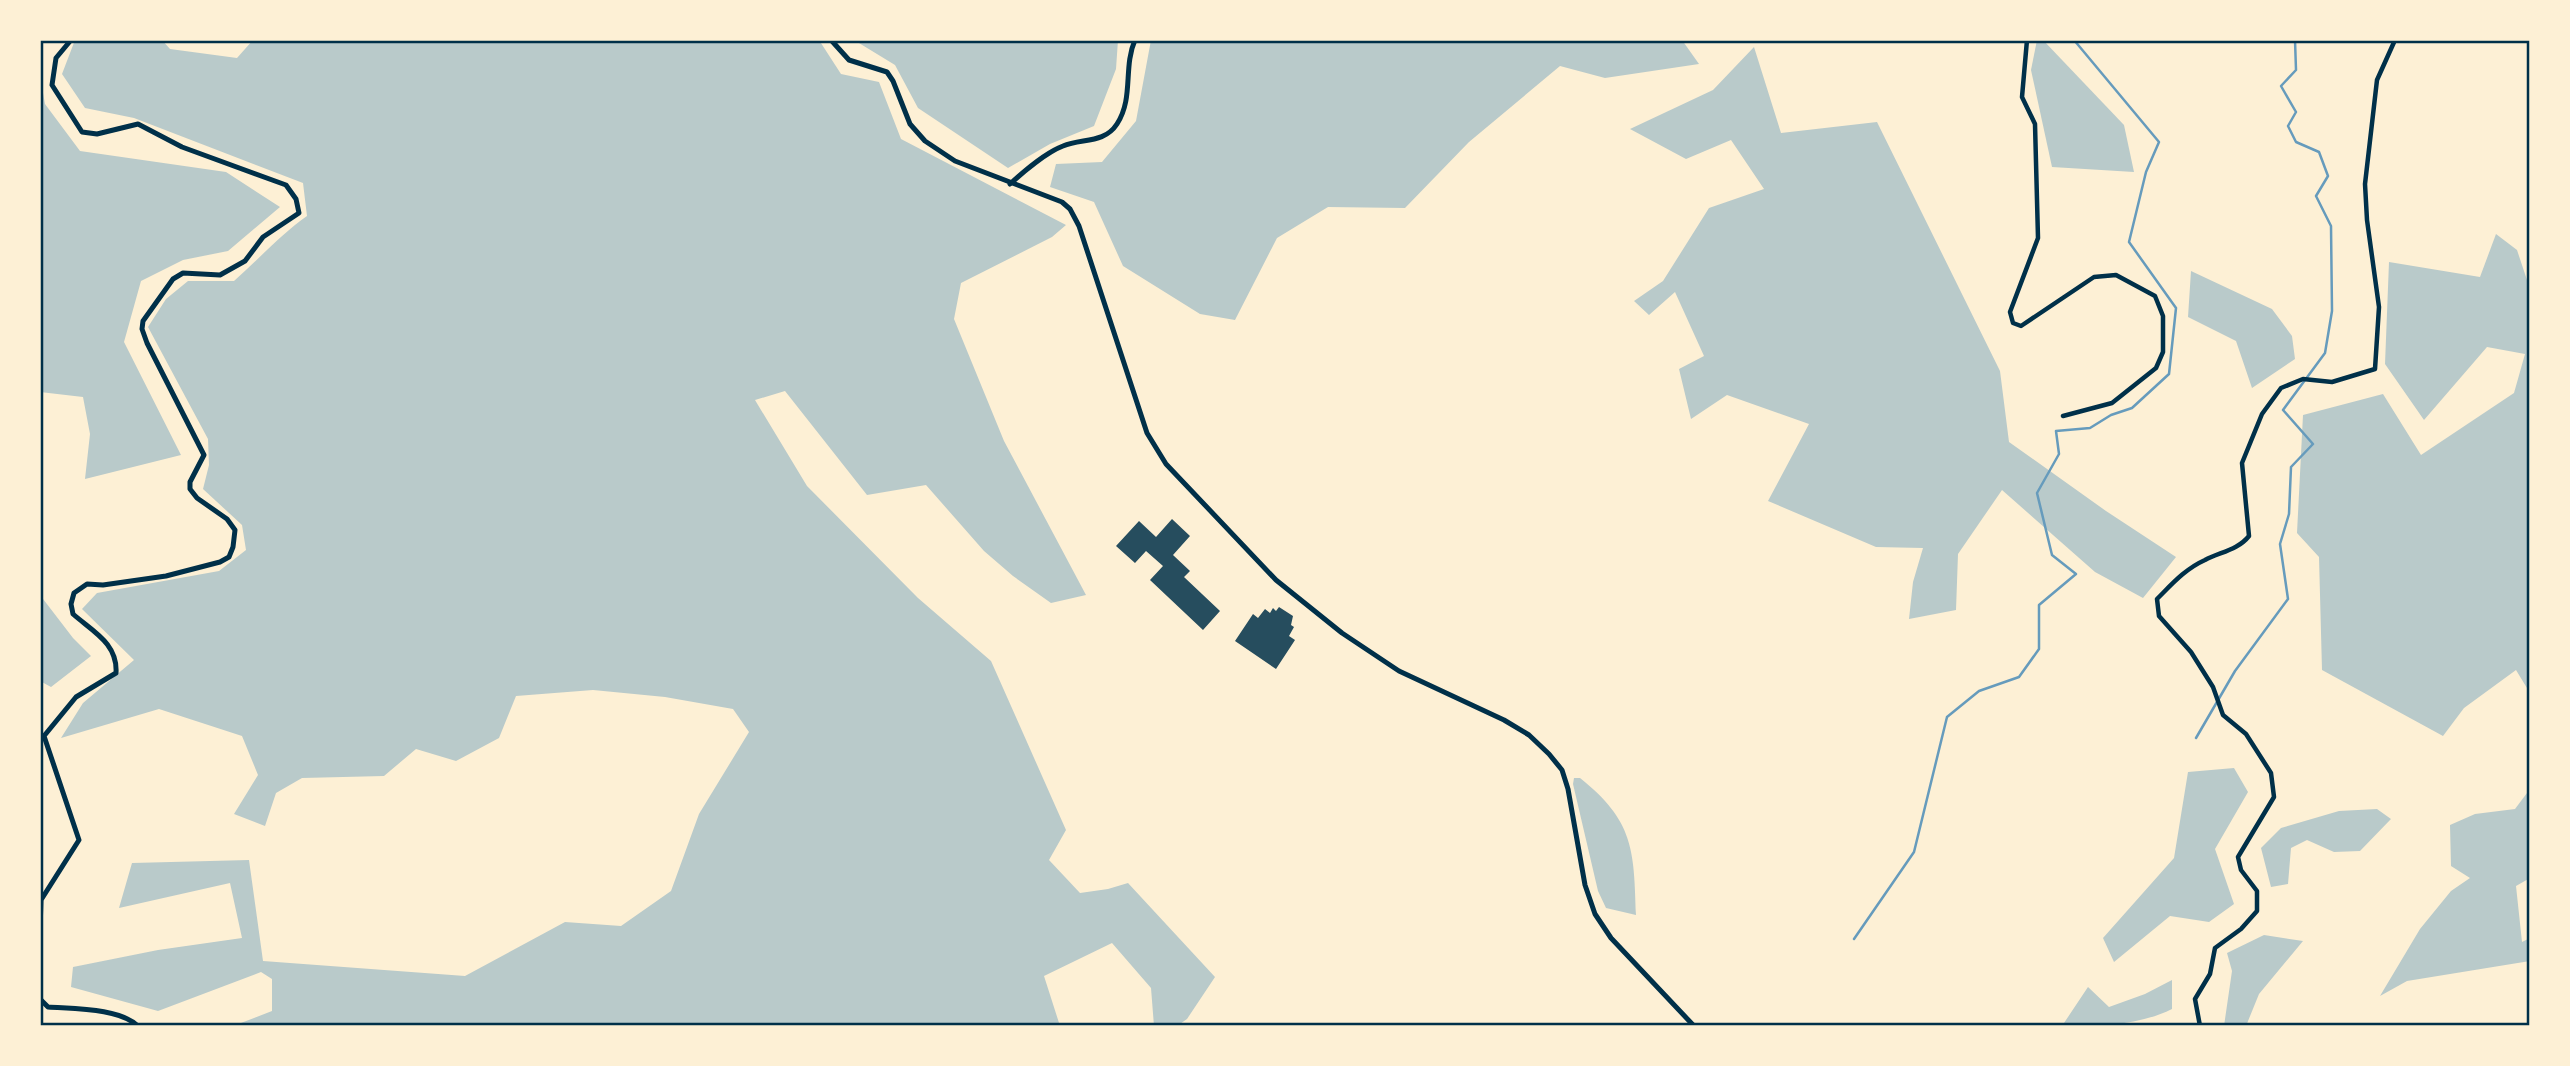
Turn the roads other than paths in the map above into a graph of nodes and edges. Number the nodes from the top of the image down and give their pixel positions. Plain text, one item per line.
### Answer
1 (71, 40) edge
2 (831, 40) edge
3 (1135, 40) edge
4 (2027, 40) edge
5 (2395, 40) edge
6 (1010, 184) junction
7 (2063, 416) dead end
8 (40, 931) edge
9 (40, 999) edge
10 (138, 1026) edge
11 (1694, 1026) edge
12 (2200, 1026) edge

1 - 8 street
2 - 6 street
3 - 6 street
4 - 7 street
5 - 12 street
6 - 11 street
9 - 10 street

